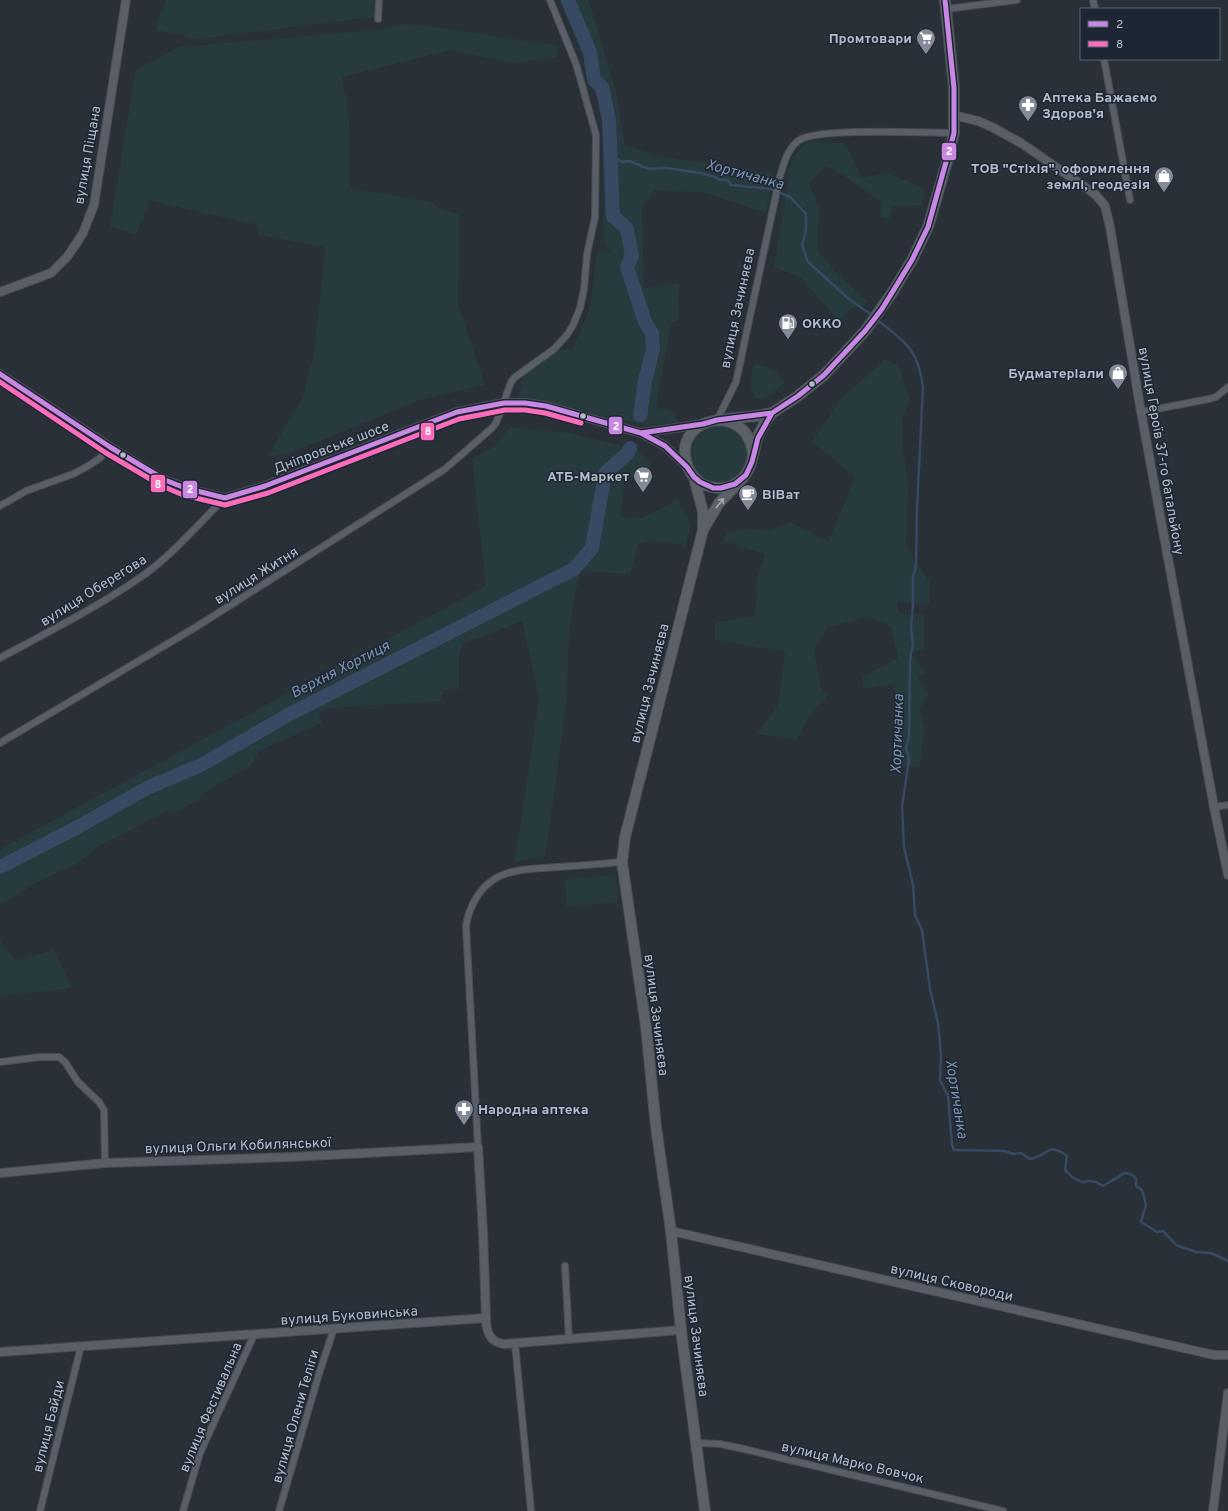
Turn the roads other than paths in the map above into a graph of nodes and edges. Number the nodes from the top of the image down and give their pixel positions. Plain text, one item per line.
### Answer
1 (126, 0) edge
2 (379, 0) edge
3 (550, 0) edge
4 (1017, 0) edge
5 (946, 4) edge
6 (378, 19) dead end
7 (1104, 60) edge
8 (954, 116) junction
9 (954, 134) junction
10 (1130, 200) dead end
11 (0, 292) edge
12 (0, 374) edge
13 (1228, 386) edge
14 (504, 403) junction
15 (1141, 412) junction
16 (772, 413) junction
17 (717, 420) junction
18 (703, 424) junction
19 (641, 433) junction
20 (110, 447) junction
21 (753, 455) junction
22 (687, 466) junction
23 (694, 477) junction
24 (741, 480) junction
25 (225, 498) junction
26 (0, 506) edge
27 (703, 530) junction
28 (0, 658) edge
29 (0, 743) edge
30 (1228, 805) edge
31 (1214, 807) junction
32 (622, 862) junction
33 (1228, 875) edge
34 (0, 1062) edge
35 (478, 1147) junction
36 (105, 1163) junction
37 (0, 1173) edge
38 (671, 1231) junction
39 (565, 1266) dead end
40 (486, 1318) junction
41 (334, 1328) junction
42 (681, 1330) junction
43 (254, 1335) junction
44 (569, 1339) junction
45 (515, 1343) junction
46 (80, 1346) junction
47 (0, 1352) edge
48 (1228, 1355) edge
49 (1228, 1393) edge
50 (697, 1443) junction
51 (40, 1511) edge
52 (183, 1511) edge
53 (280, 1511) edge
54 (531, 1511) edge
55 (705, 1511) edge
56 (1003, 1511) edge
57 (1213, 1511) edge

1 - 11 street, вулиця Піщана
2 - 6 street
3 - 14 street, вулиця Житня
4 - 5 street
5 - 8 main road
7 - 10 street
8 - 9 main road
8 - 15 street, вулиця Героїв 37-го батальйону
9 - 16 main road
9 - 17 street, вулиця Зачиняєва
12 - 20 street
13 - 15 street
14 - 19 street, Дніпровське шосе
14 - 25 street, Дніпровське шосе
14 - 29 street, вулиця Житня
15 - 31 street, вулиця Героїв 37-го батальйону
16 - 17 main road
16 - 21 main road
17 - 18 main road
17 - 21 main road
18 - 19 street
18 - 22 main road
19 - 22 street, Дніпровське шосе
20 - 25 street
20 - 26 street
21 - 24 main road
22 - 23 main road
23 - 24 main road
23 - 27 main road
27 -> 24 main road
25 - 28 street, вулиця Оберегова
27 - 32 main road, вулиця Зачиняєва
30 - 31 street
31 - 33 street, вулиця Героїв 37-го батальйону
32 - 35 street
32 - 38 main road, вулиця Зачиняєва
34 - 36 street
35 - 36 street, вулиця Ольги Кобилянської
35 - 40 street
36 - 37 street, вулиця Ольги Кобилянської
38 - 42 main road, вулиця Зачиняєва
38 - 48 street, вулиця Сковороди
39 - 44 street
40 - 41 street, вулиця Буковинська
40 - 45 street
41 - 43 street, вулиця Буковинська
41 - 53 street, вулиця Олени Теліги
42 - 44 street
42 - 50 main road, вулиця Зачиняєва
43 - 46 street, вулиця Буковинська
43 - 52 street, вулиця Фестивальна
44 - 45 street
45 - 54 street
46 - 47 street, вулиця Буковинська
46 - 51 street, вулиця Байди
49 - 57 street
50 - 55 main road, вулиця Зачиняєва
50 - 56 street, вулиця Марко Вовчок

